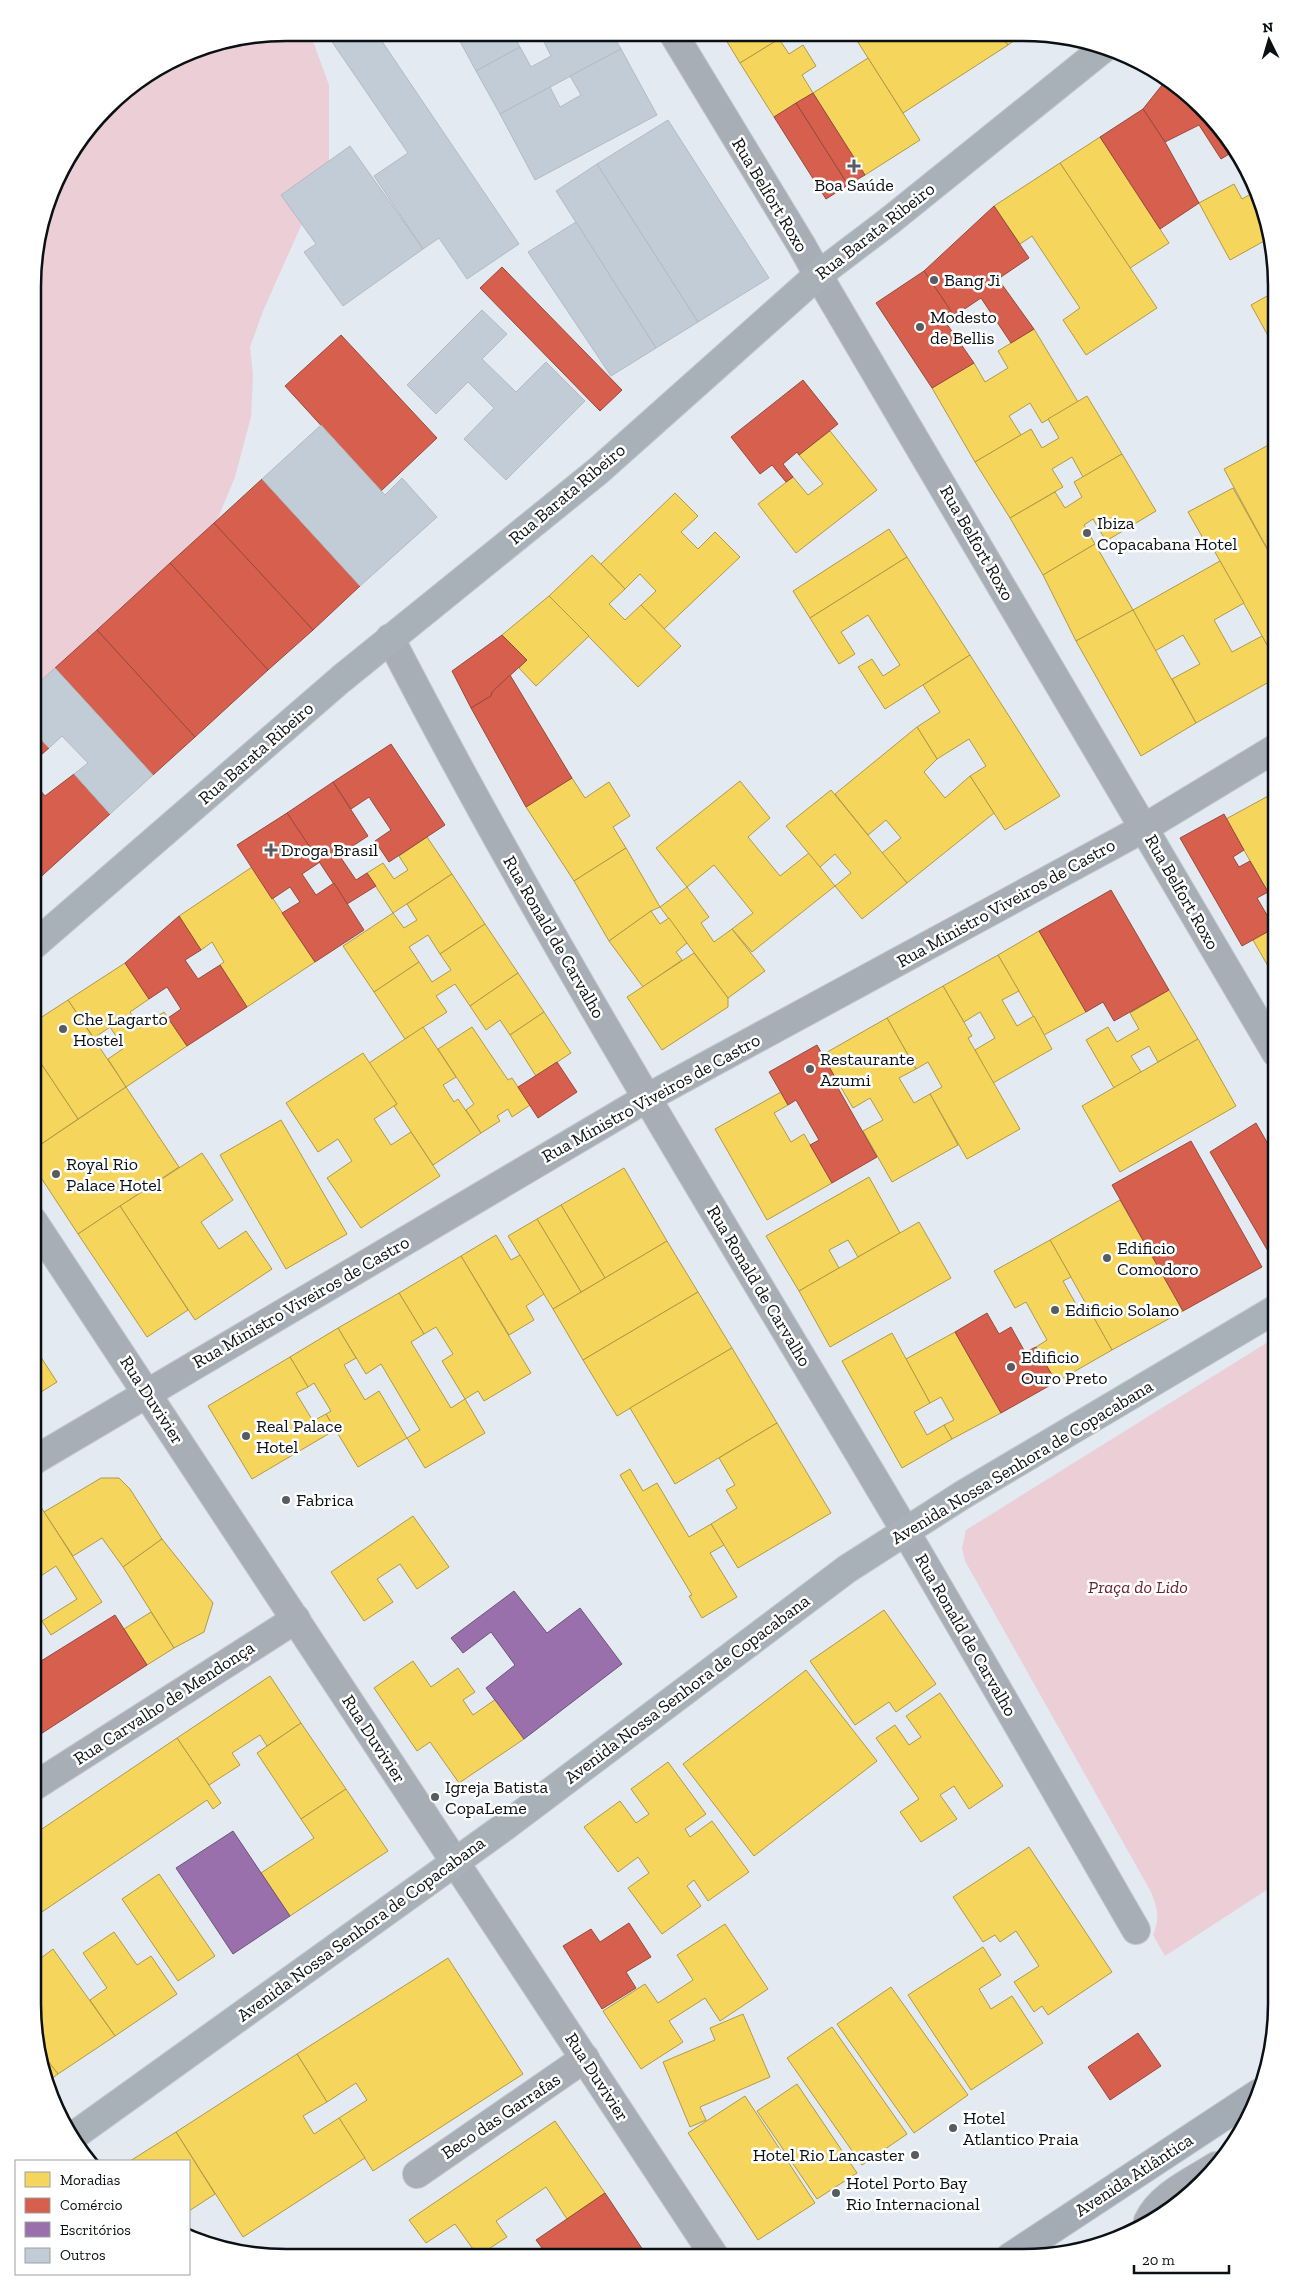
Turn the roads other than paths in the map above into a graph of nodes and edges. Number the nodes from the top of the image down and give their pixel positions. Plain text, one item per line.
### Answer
1 (678, 41) edge
2 (1098, 53) edge
3 (818, 276) junction
4 (390, 638) junction
5 (1268, 753) edge
6 (1144, 828) junction
7 (41, 939) edge
8 (1268, 1039) edge
9 (647, 1098) junction
10 (41, 1232) edge
11 (1268, 1314) edge
12 (147, 1393) junction
13 (41, 1457) edge
14 (905, 1532) junction
15 (296, 1619) junction
16 (41, 1782) edge
17 (455, 1861) junction
18 (1136, 1930) dead end
19 (585, 2058) junction
20 (1247, 2101) edge
21 (78, 2133) edge
22 (417, 2174) dead end
23 (1189, 2183) edge
24 (1153, 2211) edge
25 (710, 2249) edge
26 (1024, 2249) edge

1 - 3 street, Rua Belfort Roxo
2 - 3 main road, Rua Barata Ribeiro
3 - 4 main road, Rua Barata Ribeiro
3 - 6 street, Rua Belfort Roxo
4 - 7 main road, Rua Barata Ribeiro
4 - 9 street, Rua Ronald de Carvalho
5 - 6 street, Rua Ministro Viveiros de Castro
6 - 8 street, Rua Belfort Roxo
6 - 9 street, Rua Ministro Viveiros de Castro
9 - 12 street, Rua Ministro Viveiros de Castro
9 - 14 street, Rua Ronald de Carvalho
10 - 12 street, Rua Duvivier
11 - 14 main road, Avenida Nossa Senhora de Copacabana
12 - 13 street, Rua Ministro Viveiros de Castro
12 - 15 street, Rua Duvivier
14 - 17 main road, Avenida Nossa Senhora de Copacabana
14 - 18 street, Rua Ronald de Carvalho
15 - 16 street, Rua Carvalho de Mendonça
15 - 17 street, Rua Duvivier
17 - 19 street, Rua Duvivier
17 - 21 main road, Avenida Nossa Senhora de Copacabana
19 - 22 street, Beco das Garrafas
19 - 25 street, Rua Duvivier
20 - 26 highway, Avenida Atlântica
23 - 24 street

